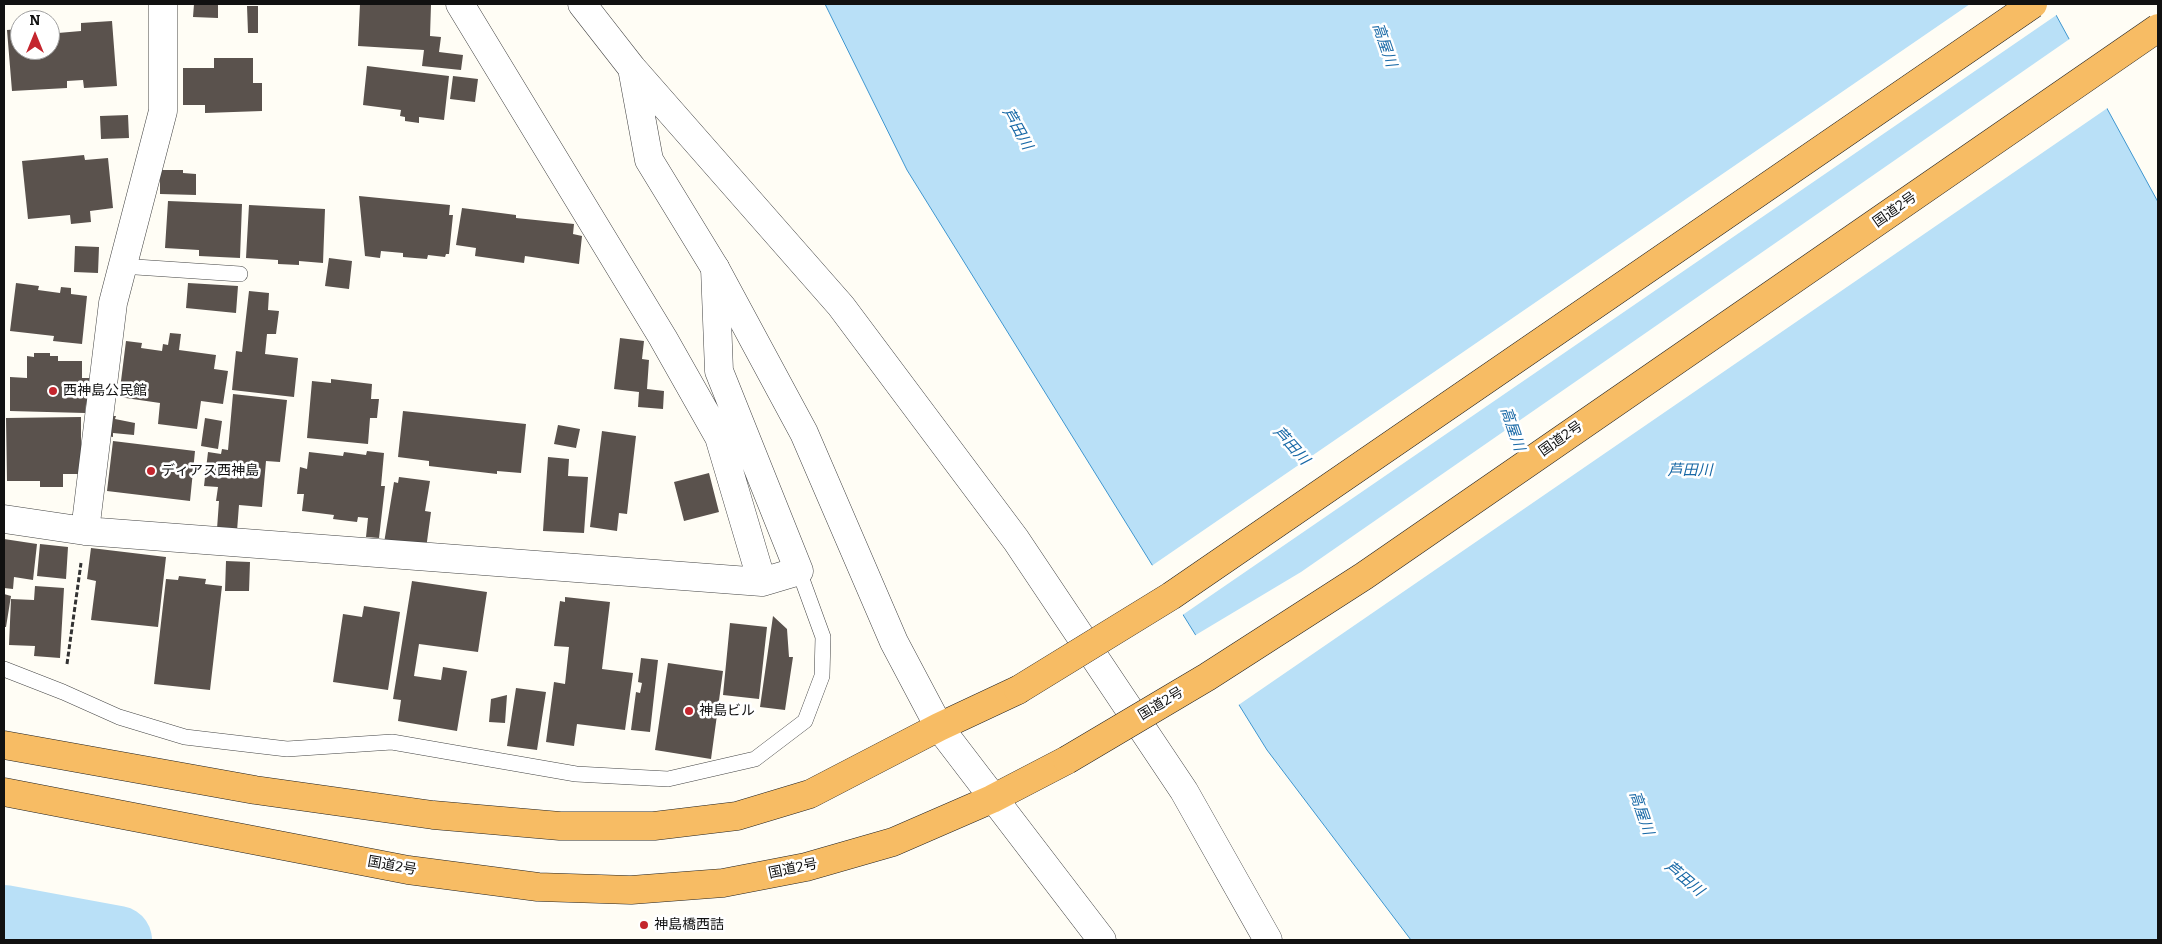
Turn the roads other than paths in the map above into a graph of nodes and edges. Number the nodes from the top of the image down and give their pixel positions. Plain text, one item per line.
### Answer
1 (163, 4) edge
2 (460, 4) edge
3 (582, 4) edge
4 (2033, 4) edge
5 (2158, 28) edge
6 (632, 68) junction
7 (122, 266) junction
8 (715, 268) junction
9 (240, 274) dead end
10 (4, 519) edge
11 (85, 531) junction
12 (799, 571) junction
13 (762, 582) junction
14 (4, 669) edge
15 (939, 727) junction
16 (4, 745) edge
17 (4, 792) edge
18 (992, 799) junction
19 (1102, 940) edge
20 (1268, 940) edge

1 - 7 street
2 - 13 street
3 - 6 street
4 - 15 highway, bridge
5 - 18 highway, 国道2号, bridge
6 - 8 street
6 - 20 street
7 - 9 lane
7 - 11 street
8 - 12 street
8 - 15 street
10 - 11 street
11 - 13 street
12 - 13 street
12 - 14 lane
15 - 16 highway
15 - 18 street
17 - 18 highway, 国道2号
18 - 19 street

